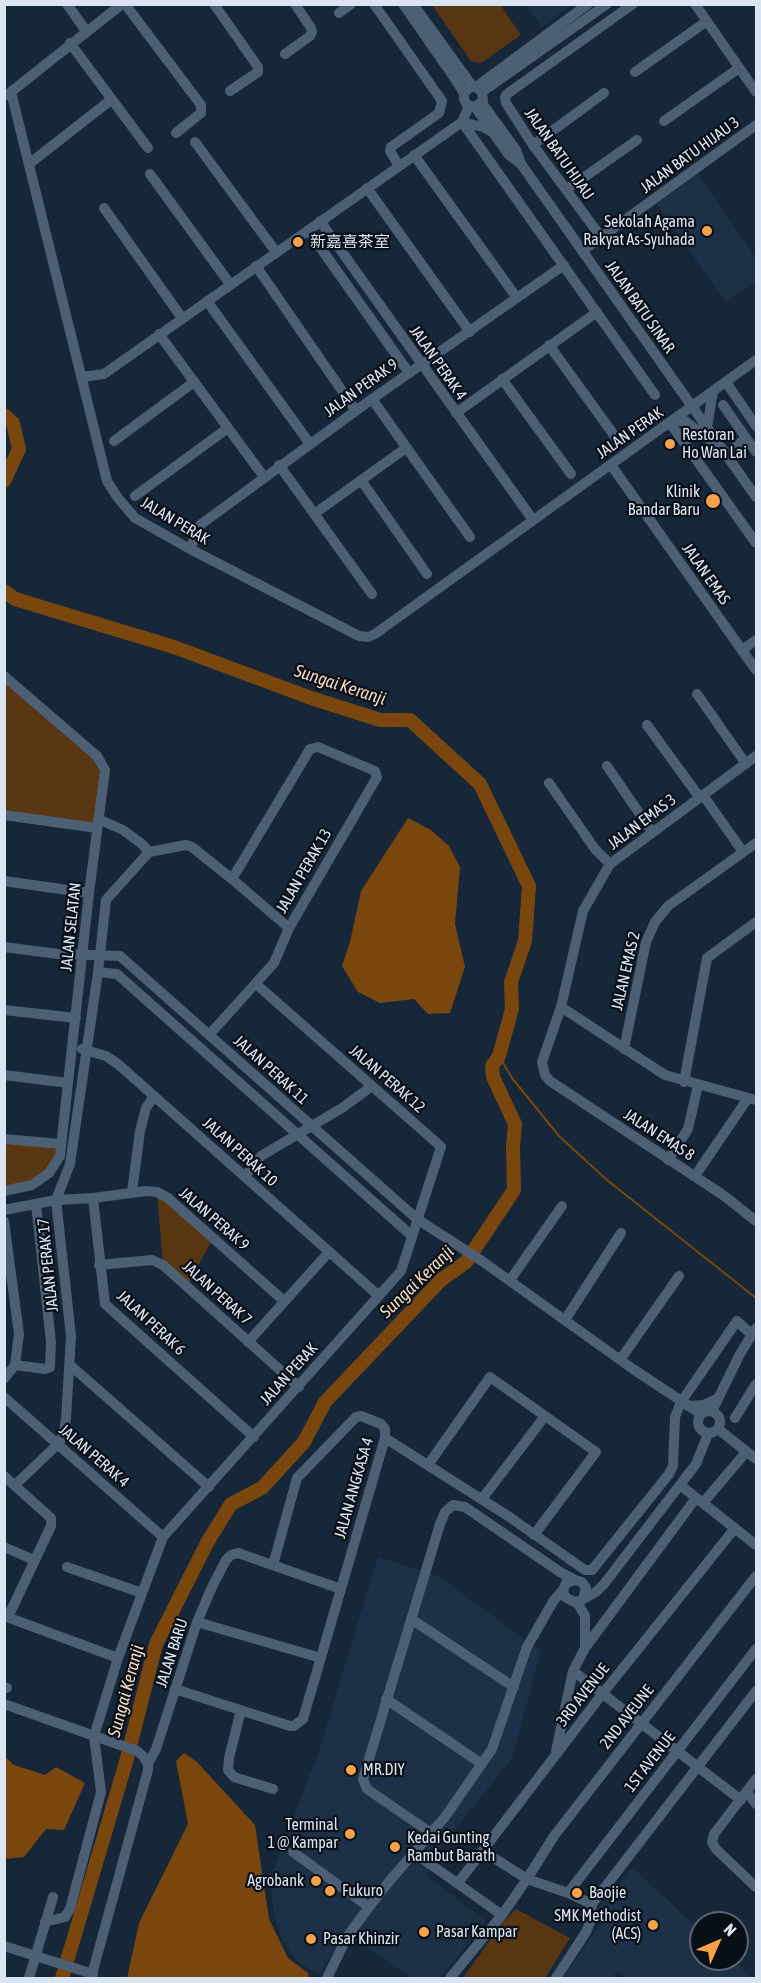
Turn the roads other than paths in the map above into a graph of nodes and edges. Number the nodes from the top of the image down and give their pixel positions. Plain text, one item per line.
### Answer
1 (67, 4) edge
2 (123, 4) edge
3 (214, 4) edge
4 (295, 4) edge
5 (351, 4) edge
6 (374, 4) edge
7 (403, 4) edge
8 (413, 4) edge
9 (588, 4) edge
10 (607, 4) edge
11 (633, 4) edge
12 (695, 4) edge
13 (339, 13) dead end
14 (707, 21) junction
15 (86, 31) junction
16 (70, 43) junction
17 (285, 54) dead end
18 (739, 68) junction
19 (461, 71) junction
20 (635, 72) dead end
21 (494, 78) junction
22 (230, 92) dead end
23 (756, 92) edge
24 (604, 93) dead end
25 (8, 95) edge
26 (475, 98) junction
27 (112, 99) junction
28 (664, 121) dead end
29 (457, 125) junction
30 (756, 125) edge
31 (176, 133) dead end
32 (493, 133) junction
33 (637, 140) dead end
34 (195, 142) dead end
35 (533, 145) junction
36 (148, 148) dead end
37 (414, 155) junction
38 (29, 164) junction
39 (521, 164) junction
40 (399, 165) junction
41 (150, 174) dead end
42 (367, 188) junction
43 (566, 190) junction
44 (104, 208) dead end
45 (320, 221) junction
46 (308, 230) junction
47 (601, 237) junction
48 (582, 251) junction
49 (276, 252) junction
50 (256, 266) junction
51 (564, 266) junction
52 (230, 284) junction
53 (517, 298) junction
54 (207, 301) junction
55 (597, 312) junction
56 (182, 318) junction
57 (470, 332) junction
58 (159, 334) junction
59 (549, 345) junction
60 (756, 360) edge
61 (421, 365) junction
62 (409, 373) junction
63 (82, 377) junction
64 (502, 379) junction
65 (194, 382) junction
66 (726, 382) junction
67 (677, 387) junction
68 (713, 392) junction
69 (655, 395) dead end
70 (372, 399) junction
71 (723, 405) dead end
72 (692, 407) junction
73 (356, 411) junction
74 (456, 413) junction
75 (671, 422) junction
76 (756, 426) edge
77 (228, 428) junction
78 (707, 428) junction
79 (616, 438) dead end
80 (746, 438) junction
81 (114, 441) dead end
82 (310, 444) junction
83 (406, 448) junction
84 (724, 452) junction
85 (756, 452) edge
86 (279, 465) junction
87 (610, 465) junction
88 (571, 474) dead end
89 (264, 477) junction
90 (360, 480) junction
91 (135, 496) dead end
92 (756, 497) edge
93 (314, 514) junction
94 (533, 520) junction
95 (470, 537) dead end
96 (756, 543) edge
97 (190, 549) junction
98 (427, 574) dead end
99 (372, 594) dead end
100 (756, 640) edge
101 (742, 650) junction
102 (756, 670) edge
103 (4, 676) edge
104 (697, 694) dead end
105 (648, 725) dead end
106 (756, 756) edge
107 (746, 764) junction
108 (607, 766) dead end
109 (549, 783) dead end
110 (701, 797) junction
111 (4, 815) edge
112 (97, 823) junction
113 (652, 832) junction
114 (756, 843) edge
115 (149, 852) junction
116 (743, 852) junction
117 (610, 864) junction
118 (232, 879) junction
119 (4, 882) edge
120 (89, 893) junction
121 (756, 922) edge
122 (289, 928) junction
123 (4, 947) edge
124 (83, 954) junction
125 (100, 954) junction
126 (98, 972) junction
127 (256, 984) junction
128 (561, 1007) junction
129 (4, 1010) edge
130 (76, 1018) junction
131 (209, 1035) junction
132 (72, 1047) junction
133 (87, 1049) junction
134 (624, 1049) junction
135 (545, 1074) joint
136 (4, 1075) edge
137 (684, 1082) junction
138 (68, 1083) junction
139 (698, 1085) junction
140 (372, 1086) junction
141 (154, 1096) junction
142 (752, 1099) edge
143 (311, 1126) junction
144 (298, 1134) junction
145 (4, 1139) edge
146 (61, 1144) junction
147 (668, 1160) junction
148 (245, 1176) junction
149 (694, 1176) junction
150 (4, 1191) edge
151 (132, 1192) junction
152 (93, 1198) junction
153 (56, 1200) junction
154 (36, 1204) junction
155 (562, 1206) dead end
156 (4, 1210) edge
157 (417, 1219) junction
158 (4, 1221) edge
159 (756, 1221) edge
160 (621, 1233) dead end
161 (412, 1236) junction
162 (329, 1252) junction
163 (99, 1265) junction
164 (679, 1276) dead end
165 (510, 1280) junction
166 (379, 1296) junction
167 (284, 1301) junction
168 (565, 1320) junction
169 (753, 1339) edge
170 (248, 1342) junction
171 (620, 1360) junction
172 (15, 1365) junction
173 (70, 1365) junction
174 (4, 1379) edge
175 (756, 1384) edge
176 (298, 1387) junction
177 (4, 1396) edge
178 (717, 1400) junction
179 (685, 1404) junction
180 (707, 1413) junction
181 (545, 1416) junction
182 (735, 1418) dead end
183 (713, 1431) junction
184 (254, 1437) junction
185 (386, 1438) junction
186 (58, 1444) junction
187 (746, 1452) junction
188 (756, 1459) edge
189 (429, 1465) junction
190 (4, 1476) edge
191 (15, 1485) junction
192 (680, 1485) junction
193 (209, 1487) junction
194 (482, 1499) junction
195 (700, 1500) junction
196 (634, 1517) junction
197 (647, 1528) junction
198 (735, 1528) junction
199 (534, 1535) junction
200 (163, 1537) junction
201 (756, 1545) edge
202 (4, 1547) edge
203 (34, 1560) junction
204 (273, 1565) junction
205 (551, 1566) junction
206 (67, 1567) dead end
207 (756, 1576) edge
208 (608, 1578) junction
209 (579, 1581) junction
210 (341, 1589) junction
211 (753, 1589) edge
212 (142, 1593) junction
213 (571, 1595) junction
214 (6, 1617) edge
215 (411, 1619) junction
216 (197, 1622) junction
217 (585, 1648) junction
218 (756, 1649) edge
219 (118, 1658) junction
220 (321, 1658) junction
221 (573, 1671) junction
222 (514, 1687) junction
223 (175, 1689) junction
224 (756, 1691) edge
225 (603, 1694) junction
226 (386, 1699) junction
227 (4, 1704) edge
228 (242, 1710) junction
229 (641, 1723) junction
230 (94, 1736) junction
231 (678, 1750) junction
232 (555, 1756) junction
233 (148, 1764) junction
234 (482, 1764) junction
235 (699, 1767) junction
236 (756, 1779) edge
237 (273, 1789) dead end
238 (744, 1796) junction
239 (756, 1804) edge
240 (431, 1833) junction
241 (483, 1851) junction
242 (293, 1852) dead end
243 (413, 1852) junction
244 (528, 1879) junction
245 (458, 1883) junction
246 (756, 1887) edge
247 (568, 1893) junction
248 (52, 1897) dead end
249 (592, 1904) junction
250 (369, 1907) junction
251 (502, 1915) junction
252 (45, 1922) junction
253 (4, 1946) edge
254 (35, 1956) junction
255 (92, 1976) edge
256 (29, 1978) edge
257 (327, 1978) edge
258 (450, 1978) edge
259 (556, 1978) edge

1 - 15 street
2 - 15 street, JALAN PERAK
2 - 31 street
3 - 22 street
4 - 17 street
5 - 13 street
6 - 40 street
7 - 26 street, JALAN BATU SINAR
8 - 19 street, JALAN BATU SINAR
9 - 21 street
10 - 21 street
11 - 35 street, JALAN BATU HIJAU
12 - 14 street
14 - 18 street
14 - 20 street
15 - 16 street, JALAN PERAK
16 - 25 street, JALAN PERAK
16 - 27 street
18 - 23 street
18 - 28 street
19 - 21 street
19 - 26 street, JALAN BATU SINAR
21 - 26 street
21 - 26 street
24 - 35 street
25 - 38 street, JALAN PERAK
26 - 29 street
26 - 32 street
26 - 39 street, JALAN BATU SINAR
27 - 36 street
27 - 38 street
29 - 32 street
29 - 37 street
29 - 51 street
30 - 47 street, JALAN BATU HIJAU 3
32 - 39 street
33 - 43 street
34 - 49 street
35 - 43 street, JALAN BATU HIJAU
37 - 40 street
37 - 53 street
38 - 63 street, JALAN PERAK
39 - 48 street, JALAN BATU SINAR
40 - 42 street
41 - 52 street
42 - 45 street
42 - 57 street
43 - 47 street, JALAN BATU HIJAU
44 - 56 street
45 - 46 street
45 - 61 street, JALAN PERAK 4
46 - 49 street
46 - 62 street, JALAN PERAK 4
47 - 48 street, JALAN BATU HIJAU 3
48 - 67 street, JALAN BATU SINAR
49 - 50 street
50 - 52 street
50 - 73 street
51 - 53 street, JALAN PERAK 9
51 - 55 street
52 - 54 street
53 - 57 street, JALAN PERAK 9
54 - 56 street
54 - 82 street
55 - 59 street
55 - 69 street
56 - 58 street
57 - 61 street, JALAN PERAK 9
58 - 63 street
58 - 65 street
59 - 64 street
59 - 79 street
60 - 66 street, JALAN PERAK
61 - 62 street, JALAN PERAK 9
61 - 74 street, JALAN PERAK 4
62 - 70 street, JALAN PERAK 9
63 - 97 street, JALAN PERAK
64 - 74 street
64 - 88 street
65 - 77 street
65 - 81 street
66 - 68 street, JALAN PERAK
66 - 76 street
67 - 68 street
67 - 72 street, JALAN BATU SINAR
67 - 75 street
68 - 72 street, JALAN PERAK
68 - 78 street
70 - 73 street, JALAN PERAK 9
70 - 83 street
71 - 80 street
72 - 75 street, JALAN PERAK
72 - 78 street, JALAN BATU SINAR
73 - 82 street, JALAN PERAK 9
74 - 94 street, JALAN PERAK 4
75 - 84 street
75 - 87 street, JALAN PERAK
75 - 96 street
77 - 89 street
77 - 91 street
78 - 84 street, JALAN BATU SINAR
80 - 84 street
80 - 85 street
82 - 86 street, JALAN PERAK 9
83 - 90 street
83 - 95 street
84 - 92 street, JALAN BATU SINAR
86 - 89 street, JALAN PERAK 9
86 - 93 street
87 - 94 street, JALAN PERAK
87 - 101 street, JALAN EMAS
89 - 97 street, JALAN PERAK 9
90 - 93 street
90 - 98 street
93 - 99 street
94 - 97 street, JALAN PERAK
100 - 101 street
101 - 102 street, JALAN EMAS
103 - 112 street, JALAN SELATAN
104 - 107 street
105 - 110 street
106 - 107 street, JALAN EMAS 3
107 - 110 street, JALAN EMAS 3
108 - 113 street
109 - 117 street
110 - 113 street, JALAN EMAS 3
110 - 116 street
111 - 112 street
112 - 115 street
112 - 120 street, JALAN SELATAN
113 - 117 street, JALAN EMAS 3
114 - 116 street, JALAN EMAS 2
115 - 118 street
115 - 125 street, JALAN PERAK 17
116 - 134 street, JALAN EMAS 2
117 - 128 street, JALAN EMAS 3
118 - 122 street
118 - 122 street, JALAN PERAK 13
119 - 120 street
120 - 124 street, JALAN SELATAN
121 - 137 street
122 - 127 street, JALAN PERAK 13
123 - 124 street, JALAN PERAK 11
124 - 125 street, JALAN PERAK 11
124 - 130 street, JALAN SELATAN
125 - 126 street, JALAN PERAK 17
125 - 131 street, JALAN PERAK 11
126 - 133 street, JALAN PERAK 17
126 - 144 street, JALAN PERAK 11
127 - 131 street, JALAN PERAK 13
127 - 140 street, JALAN PERAK 12
128 - 134 street
128 - 135 street, JALAN EMAS 3
129 - 130 street
130 - 132 street, JALAN SELATAN
131 - 143 street, JALAN PERAK 11
132 - 133 street, JALAN PERAK 10
132 - 138 street, JALAN SELATAN
133 - 141 street, JALAN PERAK 10
133 - 153 street, JALAN PERAK 17
134 - 137 street
135 - 147 street, JALAN EMAS 8
136 - 138 street
137 - 139 street
138 - 146 street, JALAN SELATAN
139 - 142 street
139 - 147 street
140 - 143 street
140 - 157 street, JALAN PERAK 12
141 - 148 street, JALAN PERAK 10
141 - 151 street
142 - 149 street
143 - 144 street
143 - 157 street, JALAN PERAK 11
144 - 148 street
144 - 161 street, JALAN PERAK 11
145 - 146 street
146 - 150 street, JALAN SELATAN
147 - 149 street, JALAN EMAS 8
148 - 162 street, JALAN PERAK 10
149 - 159 street, JALAN EMAS 8
151 - 152 street, JALAN PERAK 9
151 - 167 street, JALAN PERAK 9
152 - 153 street, JALAN PERAK 9
152 - 163 street, JALAN PERAK 6
153 - 154 street, JALAN PERAK 9
153 - 173 street, JALAN PERAK 17
154 - 156 street, JALAN PERAK 9
154 - 172 street
155 - 165 street
157 - 161 street, JALAN PERAK
157 - 165 street, JALAN PERAK 11
158 - 172 street
160 - 168 street
161 - 166 street, JALAN PERAK
162 - 166 street, JALAN PERAK 10
162 - 167 street
163 - 170 street, JALAN PERAK 7
163 - 184 street, JALAN PERAK 6
164 - 171 street
165 - 168 street, JALAN PERAK 11
166 - 176 street, JALAN PERAK
167 - 170 street
168 - 171 street, JALAN PERAK 11
169 - 178 street
169 - 179 street
170 - 176 street, JALAN PERAK 7
171 - 179 street, JALAN PERAK 11
172 - 174 street
173 - 186 street, JALAN PERAK 17
173 - 193 street
175 - 182 street
176 - 184 street, JALAN PERAK
177 - 186 street, JALAN PERAK 4
178 - 179 street
178 - 180 street
179 - 180 street, JALAN PERAK 11
179 - 196 street
180 - 183 street
180 - 183 street
181 - 189 street
181 - 194 street
181 - 199 street
183 - 187 street
183 - 192 street
184 - 193 street, JALAN PERAK
185 - 189 street
185 - 204 street, JALAN ANGKASA 4
185 - 210 street, JALAN ANGKASA 4
186 - 191 street
186 - 200 street, JALAN PERAK 4
187 - 188 street
187 - 195 street
189 - 194 street
190 - 191 street
191 - 203 street
192 - 195 street
192 - 197 street
193 - 200 street, JALAN PERAK
194 - 199 street
195 - 198 street
195 - 217 street
196 - 197 street
196 - 199 street
197 - 208 street
198 - 201 street
198 - 225 street, 3RD AVENUE
200 - 212 street
202 - 203 street
203 - 214 street
204 - 210 street
204 - 216 street, JALAN BARU
205 - 209 street
205 - 213 street
205 - 215 street
206 - 212 street
207 - 211 street, 2ND AVEUNE
208 - 209 street
208 - 213 street
209 - 213 street
209 - 213 street
210 - 220 street, JALAN ANGKASA 4
211 - 229 street, 2ND AVEUNE
212 - 219 street
213 - 217 street
213 - 222 street
214 - 219 street
215 - 222 street
215 - 226 street
216 - 220 street
216 - 223 street, JALAN BARU
217 - 221 street
218 - 231 street, 1ST AVENUE
219 - 230 street
220 - 228 street, JALAN ANGKASA 4
221 - 225 street
221 - 232 street
222 - 234 street
223 - 228 street
223 - 233 street, JALAN BARU
224 - 235 street
225 - 229 street
225 - 232 street, 3RD AVENUE
226 - 234 street
226 - 240 street
227 - 230 street
228 - 237 street
229 - 231 street
229 - 244 street, 2ND AVEUNE
230 - 233 street
230 - 252 street
231 - 235 street
231 - 247 street, 1ST AVENUE
232 - 241 street, 3RD AVENUE
233 - 255 street, JALAN BARU
234 - 240 street
235 - 238 street
235 - 249 street
236 - 238 street
238 - 239 street
238 - 246 street
240 - 243 street
241 - 244 street
241 - 245 street, 3RD AVENUE
242 - 250 street
243 - 245 street
243 - 250 street
244 - 247 street
244 - 251 street, 2ND AVEUNE
245 - 251 street
247 - 249 street
248 - 252 street
249 - 259 street
250 - 257 street
251 - 258 street, 2ND AVEUNE
252 - 254 street
253 - 254 street
254 - 255 street
254 - 256 street

